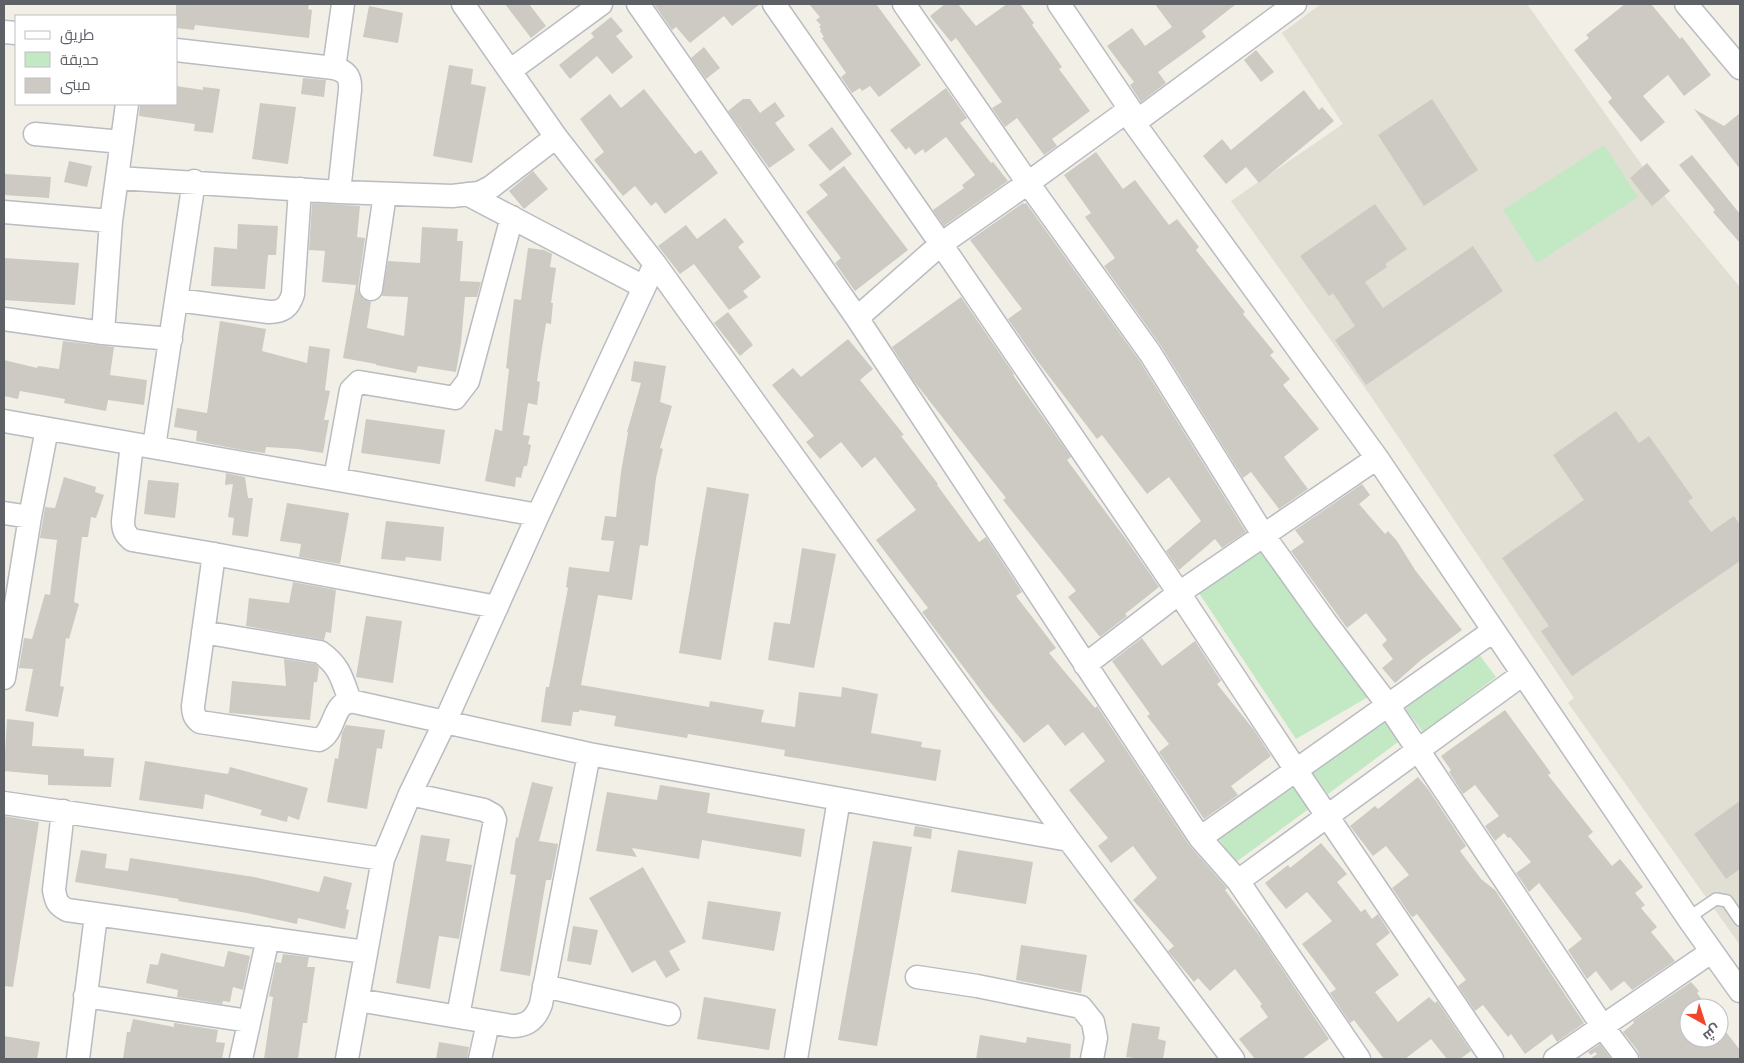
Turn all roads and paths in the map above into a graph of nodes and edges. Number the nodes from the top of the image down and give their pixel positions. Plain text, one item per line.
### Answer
1 (343, 4) edge
2 (463, 4) edge
3 (601, 4) edge
4 (638, 4) edge
5 (774, 4) edge
6 (904, 4) edge
7 (1059, 4) edge
8 (1295, 4) edge
9 (1686, 4) edge
10 (178, 50) edge
11 (334, 68) junction
12 (1740, 68) edge
13 (511, 70) junction
14 (127, 105) edge
15 (1132, 116) junction
16 (35, 134) dead end
17 (556, 137) junction
18 (122, 142) junction
19 (118, 178) junction
20 (194, 181) junction
21 (1028, 184) junction
22 (300, 189) junction
23 (339, 192) junction
24 (385, 194) junction
25 (467, 194) junction
26 (4, 212) edge
27 (512, 218) junction
28 (111, 221) junction
29 (941, 244) junction
30 (654, 264) junction
31 (644, 287) junction
32 (371, 289) dead end
33 (177, 300) junction
34 (857, 318) junction
35 (4, 319) edge
36 (103, 333) junction
37 (170, 339) junction
38 (4, 421) edge
39 (47, 428) junction
40 (132, 444) junction
41 (154, 448) junction
42 (1377, 458) junction
43 (335, 479) junction
44 (4, 512) edge
45 (538, 515) junction
46 (30, 517) junction
47 (1264, 536) junction
48 (214, 554) junction
49 (1179, 593) junction
50 (497, 607) junction
51 (1493, 631) junction
52 (203, 632) junction
53 (1085, 665) junction
54 (1522, 674) junction
55 (4, 678) edge
56 (350, 701) junction
57 (1388, 705) junction
58 (445, 722) junction
59 (1418, 750) junction
60 (589, 754) junction
61 (1296, 770) junction
62 (410, 794) junction
63 (839, 799) junction
64 (4, 803) edge
65 (64, 811) junction
66 (1328, 816) junction
67 (1200, 838) junction
68 (1069, 840) junction
69 (384, 859) junction
70 (1238, 881) junction
71 (96, 915) junction
72 (1688, 918) junction
73 (1740, 920) edge
74 (268, 938) junction
75 (365, 952) junction
76 (1711, 952) junction
77 (917, 977) dead end
78 (544, 986) junction
79 (1740, 991) edge
80 (85, 996) junction
81 (358, 1000) junction
82 (669, 1014) dead end
83 (458, 1016) junction
84 (249, 1021) junction
85 (488, 1023) junction
86 (1603, 1027) junction
87 (78, 1059) edge
88 (241, 1059) edge
89 (347, 1059) edge
90 (480, 1059) edge
91 (796, 1059) edge
92 (1092, 1059) edge
93 (1233, 1059) edge
94 (1359, 1059) edge
95 (1492, 1059) edge
96 (1555, 1059) edge
97 (1627, 1059) edge

1 - 11 street
2 - 13 street
3 - 13 street
4 - 34 street
5 - 29 street
6 - 21 street
7 - 15 street
8 - 15 street
9 - 12 street
10 - 11 street
11 - 23 street
13 - 17 street
14 - 18 street
15 - 21 street
15 - 42 street
16 - 18 street
17 - 25 street
17 - 30 street
18 - 19 street
19 - 20 street
19 - 28 street
20 - 22 street
20 - 33 street
21 - 29 street
21 - 47 street
22 - 23 street
22 - 33 street
23 - 24 street
24 - 25 street
24 - 32 street
25 - 27 street
26 - 28 street
27 - 31 street
27 - 43 street
28 - 36 street
29 - 34 street
29 - 49 street
30 - 31 street
30 - 68 street
31 - 45 street
33 - 37 street
34 - 53 street
35 - 36 street
36 - 37 street
37 - 41 street
38 - 39 street
39 - 40 street
39 - 46 street
40 - 41 street
40 - 48 street
41 - 43 street
42 - 47 street
42 - 51 street
43 - 45 street
44 - 46 street
45 - 50 street
46 - 55 street
47 - 49 street
47 - 57 street
48 - 50 street
48 - 52 street
49 - 53 street
49 - 61 street
50 - 58 street
51 - 54 street
51 - 57 street
52 - 56 street
52 - 56 street
53 - 67 street
54 - 59 street
54 - 72 street
56 - 58 street
57 - 59 street
57 - 61 street
58 - 60 street
58 - 62 street
59 - 66 street
59 - 86 street
60 - 63 street
60 - 78 street
61 - 66 street
61 - 67 street
62 - 69 street
62 - 83 street
63 - 68 street
63 - 91 street
64 - 65 street
65 - 69 street
65 - 71 street
66 - 70 street
66 - 95 street
67 - 70 street
68 - 93 street
69 - 75 street
70 - 94 street
71 - 74 street
71 - 80 street
72 - 73 lane
72 - 76 street
74 - 75 street
74 - 84 street
75 - 81 street
76 - 79 street
76 - 86 street
77 - 92 street
78 - 82 street
78 - 85 street
80 - 84 street
80 - 87 street
81 - 83 street
81 - 89 street
83 - 85 street
84 - 88 street
85 - 90 street
86 - 96 street
86 - 97 street

